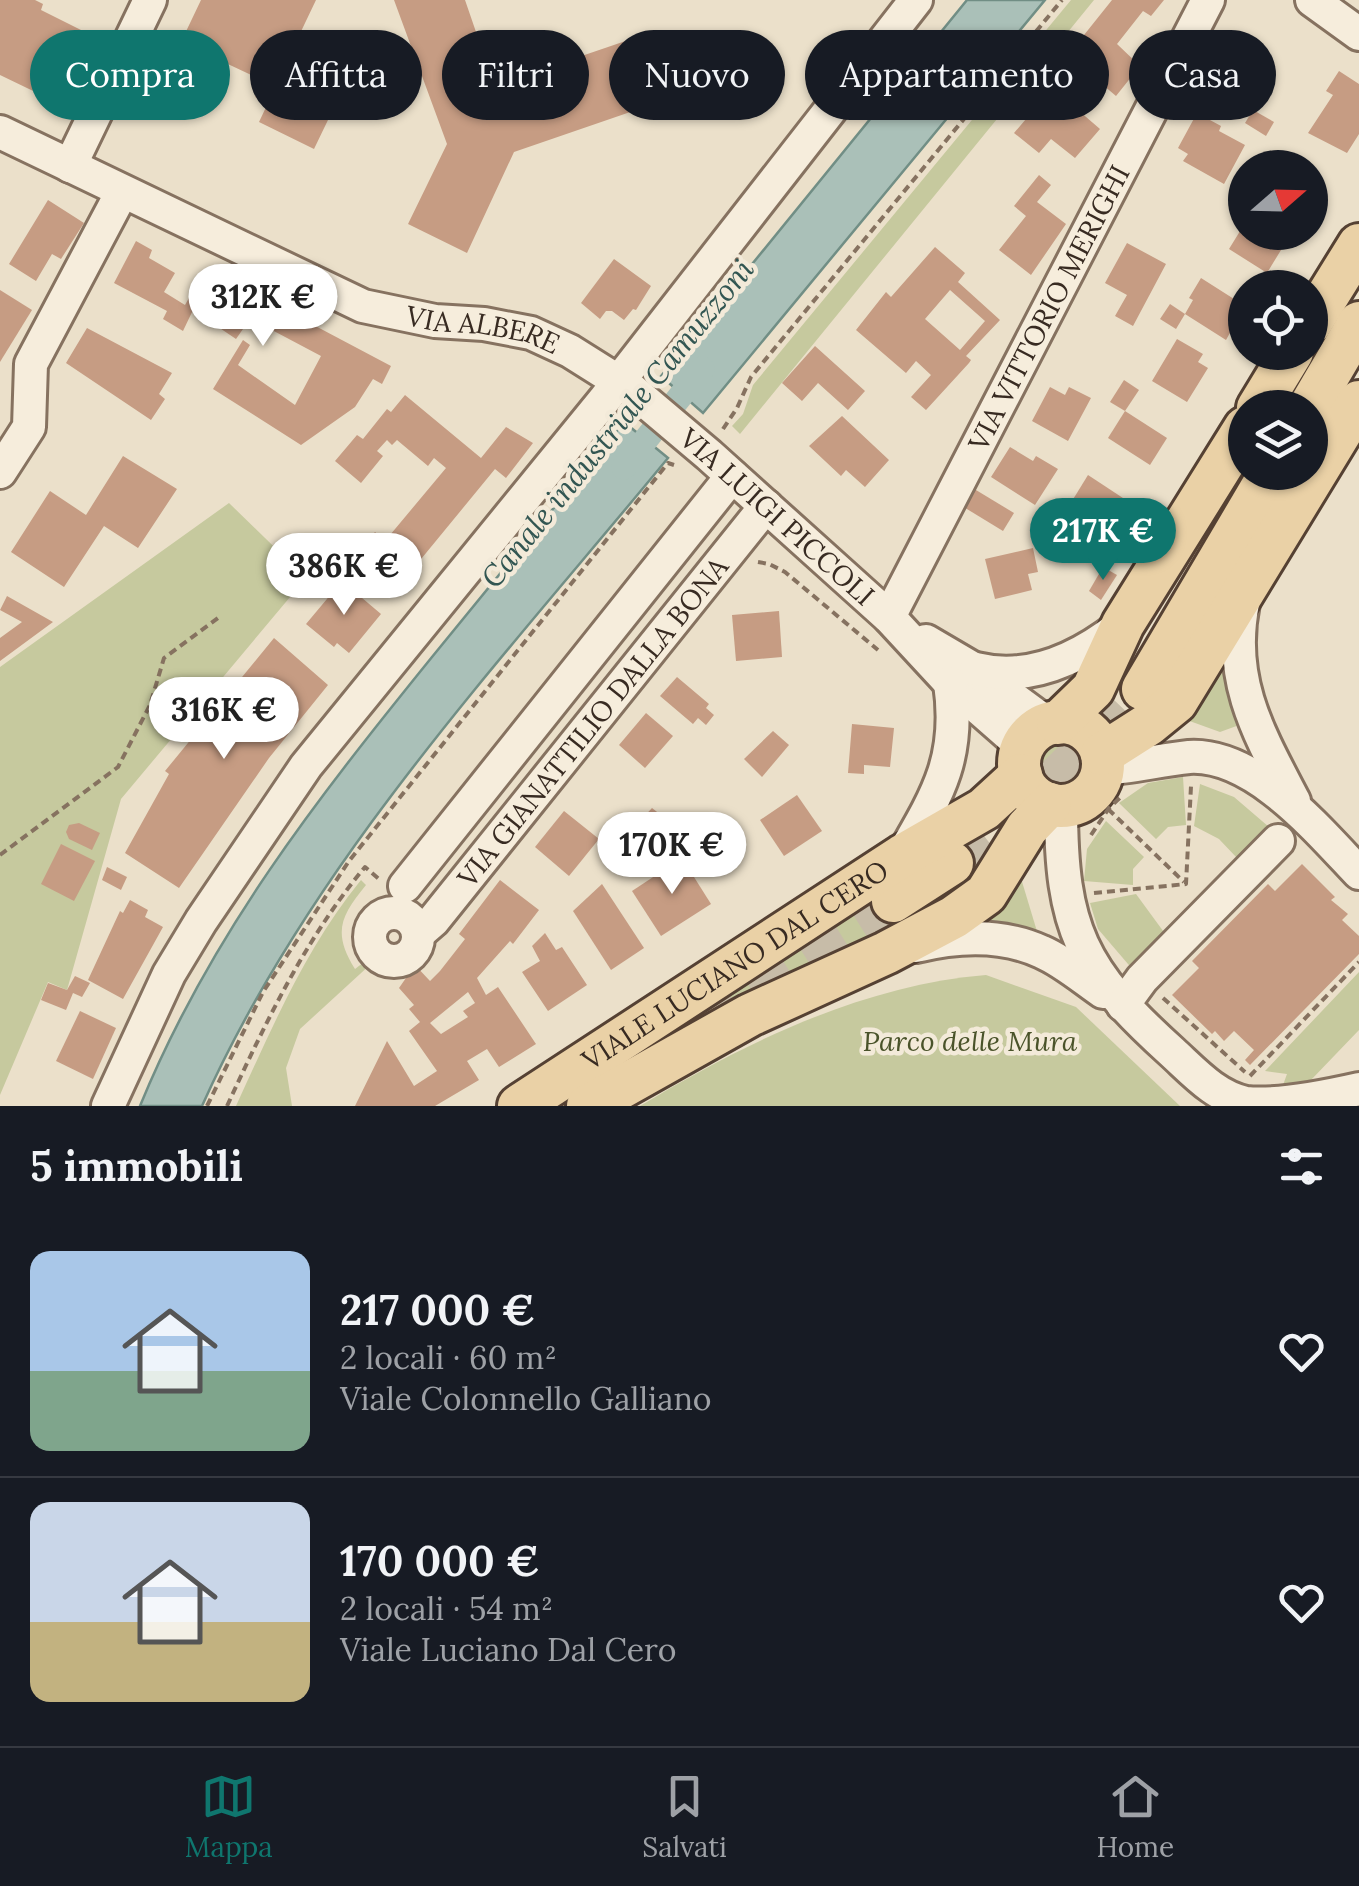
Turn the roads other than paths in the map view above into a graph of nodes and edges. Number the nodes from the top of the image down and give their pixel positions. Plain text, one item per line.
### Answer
1 (150, 0) edge
2 (916, 0) edge
3 (1208, 0) edge
4 (1312, 0) edge
5 (1359, 34) edge
6 (0, 132) edge
7 (70, 166) junction
8 (116, 189) junction
9 (1359, 245) edge
10 (1328, 295) edge
11 (1359, 323) edge
12 (626, 386) junction
13 (1320, 390) edge
14 (1359, 402) edge
15 (0, 430) edge
16 (720, 455) junction
17 (1228, 455) edge
18 (0, 472) edge
19 (1260, 490) edge
20 (766, 506) junction
21 (1246, 591) junction
22 (889, 617) junction
23 (1123, 624) junction
24 (961, 676) junction
25 (1144, 689) tunnel mouth
26 (1044, 763) junction
27 (1110, 781) junction
28 (1298, 809) junction
29 (1278, 841) dead end
30 (902, 856) junction
31 (952, 862) tunnel mouth
32 (1359, 873) edge
33 (405, 886) dead end
34 (892, 901) tunnel mouth
35 (418, 934) dead end
36 (886, 953) junction
37 (1132, 992) junction
38 (1349, 1091) edge
39 (1221, 1100) edge
40 (108, 1106) edge
41 (519, 1106) edge
42 (588, 1106) edge

1 - 7 street
2 - 12 street
3 - 22 street, VIA VITTORIO MERIGHI
4 - 5 street
6 - 7 street, VIA ALBERE
7 - 8 street, VIA ALBERE
8 - 12 street, VIA ALBERE
8 - 15 street
8 - 18 street
9 - 10 main road
11 - 13 main road
12 - 16 street, VIA LUIGI PICCOLI
12 - 40 street
14 - 21 main road
16 - 20 street, VIA LUIGI PICCOLI
16 - 33 street
17 - 23 main road
19 - 25 main road
20 - 22 street, VIA LUIGI PICCOLI
20 - 35 street, VIA GIANATTILIO DALLA BONA
21 - 27 main road
21 - 28 street
22 - 24 street, VIA LUIGI PICCOLI
23 - 24 street
23 - 26 main road
24 - 26 street, VIA LUIGI PICCOLI
24 - 30 street, VIALE LUCIANO DAL CERO
26 - 27 main road
26 - 27 main road
26 - 30 main road, VIALE LUCIANO DAL CERO
26 - 36 main road, VIALE LUCIANO DAL CERO
26 - 37 street, VIALE LUCIANO DAL CERO
27 - 28 street
28 - 32 street
29 - 37 street
30 - 41 main road, VIALE LUCIANO DAL CERO
31 - 34 main road, VIALE LUCIANO DAL CERO
36 - 37 street, VIALE LUCIANO DAL CERO
36 - 42 main road, VIALE LUCIANO DAL CERO
37 - 39 street, VIALE LUCIANO DAL CERO
38 - 39 street, VIALE LUCIANO DAL CERO

